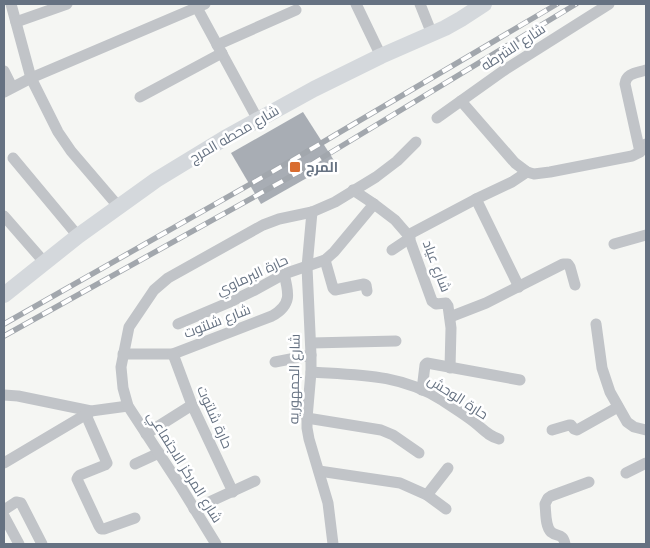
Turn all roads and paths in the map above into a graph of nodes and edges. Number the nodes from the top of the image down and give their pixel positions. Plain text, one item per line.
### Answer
1 (10, 4) edge
2 (67, 4) edge
3 (356, 4) edge
4 (420, 4) edge
5 (484, 4) edge
6 (608, 4) edge
7 (199, 5) edge
8 (296, 10) dead end
9 (16, 22) junction
10 (432, 34) junction
11 (219, 49) junction
12 (381, 56) junction
13 (646, 70) edge
14 (4, 71) edge
15 (32, 78) junction
16 (8, 90) edge
17 (140, 97) dead end
18 (461, 101) junction
19 (437, 118) dead end
20 (258, 120) junction
21 (416, 142) dead end
22 (644, 151) edge
23 (13, 158) dead end
24 (527, 172) junction
25 (353, 190) junction
26 (476, 199) junction
27 (374, 204) junction
28 (118, 206) junction
29 (312, 212) junction
30 (4, 216) edge
31 (646, 235) edge
32 (78, 236) junction
33 (409, 237) junction
34 (614, 244) dead end
35 (392, 250) dead end
36 (326, 260) junction
37 (45, 263) junction
38 (306, 267) junction
39 (284, 274) junction
40 (575, 285) dead end
41 (519, 287) junction
42 (367, 291) dead end
43 (4, 295) edge
44 (450, 317) junction
45 (178, 324) dead end
46 (596, 324) dead end
47 (396, 341) dead end
48 (311, 343) junction
49 (124, 354) junction
50 (172, 354) junction
51 (311, 355) junction
52 (274, 362) dead end
53 (450, 368) junction
54 (311, 372) junction
55 (520, 380) dead end
56 (422, 390) junction
57 (4, 394) edge
58 (192, 405) junction
59 (128, 406) junction
60 (618, 407) junction
61 (88, 413) junction
62 (307, 418) junction
63 (552, 430) dead end
64 (646, 430) edge
65 (146, 434) junction
66 (499, 439) dead end
67 (159, 453) junction
68 (418, 453) dead end
69 (4, 463) edge
70 (646, 463) edge
71 (135, 464) dead end
72 (448, 468) dead end
73 (319, 471) junction
74 (626, 473) dead end
75 (255, 481) dead end
76 (589, 482) dead end
77 (233, 492) junction
78 (427, 495) junction
79 (194, 509) junction
80 (446, 509) dead end
81 (4, 510) edge
82 (4, 516) edge
83 (135, 518) dead end
84 (19, 544) edge
85 (42, 544) edge
86 (216, 544) edge
87 (333, 544) edge
88 (565, 544) edge

1 - 9 street
2 - 9 street
3 - 12 street
4 - 10 street
5 - 10 main road, شارع محطه المرج
6 - 18 street, شارع الشرطه
7 - 11 street
7 - 15 street
8 - 11 street
9 - 15 street
10 - 12 main road, شارع محطه المرج
11 - 17 street
11 - 20 street
12 - 20 main road, شارع محطه المرج
13 - 22 street
14 - 16 street
15 - 16 street
15 - 28 street
18 - 19 street, شارع الشرطه
18 - 24 street
20 - 28 main road, شارع محطه المرج
21 - 25 street, شارع المركز الاجتماعي
22 - 24 street
23 - 32 street
24 - 26 street
25 - 27 street, شارع عياد
25 - 29 street, شارع المركز الاجتماعي
26 - 33 street
26 - 41 street
27 - 33 street, شارع عياد
27 - 36 street, حارة البرماوي
28 - 32 main road, شارع محطه المرج
29 - 38 street, شارع الجمهوريه
29 - 49 street, شارع المركز الاجتماعي
30 - 37 street
31 - 34 street
32 - 37 main road, شارع محطه المرج
33 - 35 street
33 - 44 street, شارع عياد
36 - 38 street, حارة البرماوي
36 - 42 street
37 - 43 main road, شارع محطه المرج
38 - 39 street, حارة البرماوي
38 - 48 street, شارع الجمهوريه
39 - 45 street, حارة البرماوي
39 - 50 street, شارع شلتوت
40 - 41 street
41 - 44 street
44 - 53 street
46 - 60 street
47 - 48 street
48 - 51 street, شارع الجمهوريه
49 - 50 street, شارع شلتوت
49 - 59 street, شارع المركز الاجتماعي
50 - 58 street, حارة شلتوت
51 - 52 street
51 - 54 street, شارع الجمهوريه
53 - 55 street
53 - 56 street
54 - 56 street, حارة الوحش
54 - 62 street, شارع الجمهوريه
56 - 66 street, حارة الوحش
57 - 61 street
58 - 65 street
58 - 77 street, حارة شلتوت
59 - 61 street
59 - 65 street, شارع المركز الاجتماعي
60 - 63 street
60 - 64 street
61 - 69 street
61 - 83 street
62 - 68 street
62 - 73 street, شارع الجمهوريه
65 - 67 street, شارع المركز الاجتماعي
67 - 71 street
67 - 79 street, شارع المركز الاجتماعي
70 - 74 street
72 - 78 street
73 - 78 street
73 - 87 street, شارع الجمهوريه
75 - 77 street
76 - 88 street
77 - 79 street
78 - 80 street
79 - 86 street, شارع المركز الاجتماعي
81 - 85 street
82 - 84 street

